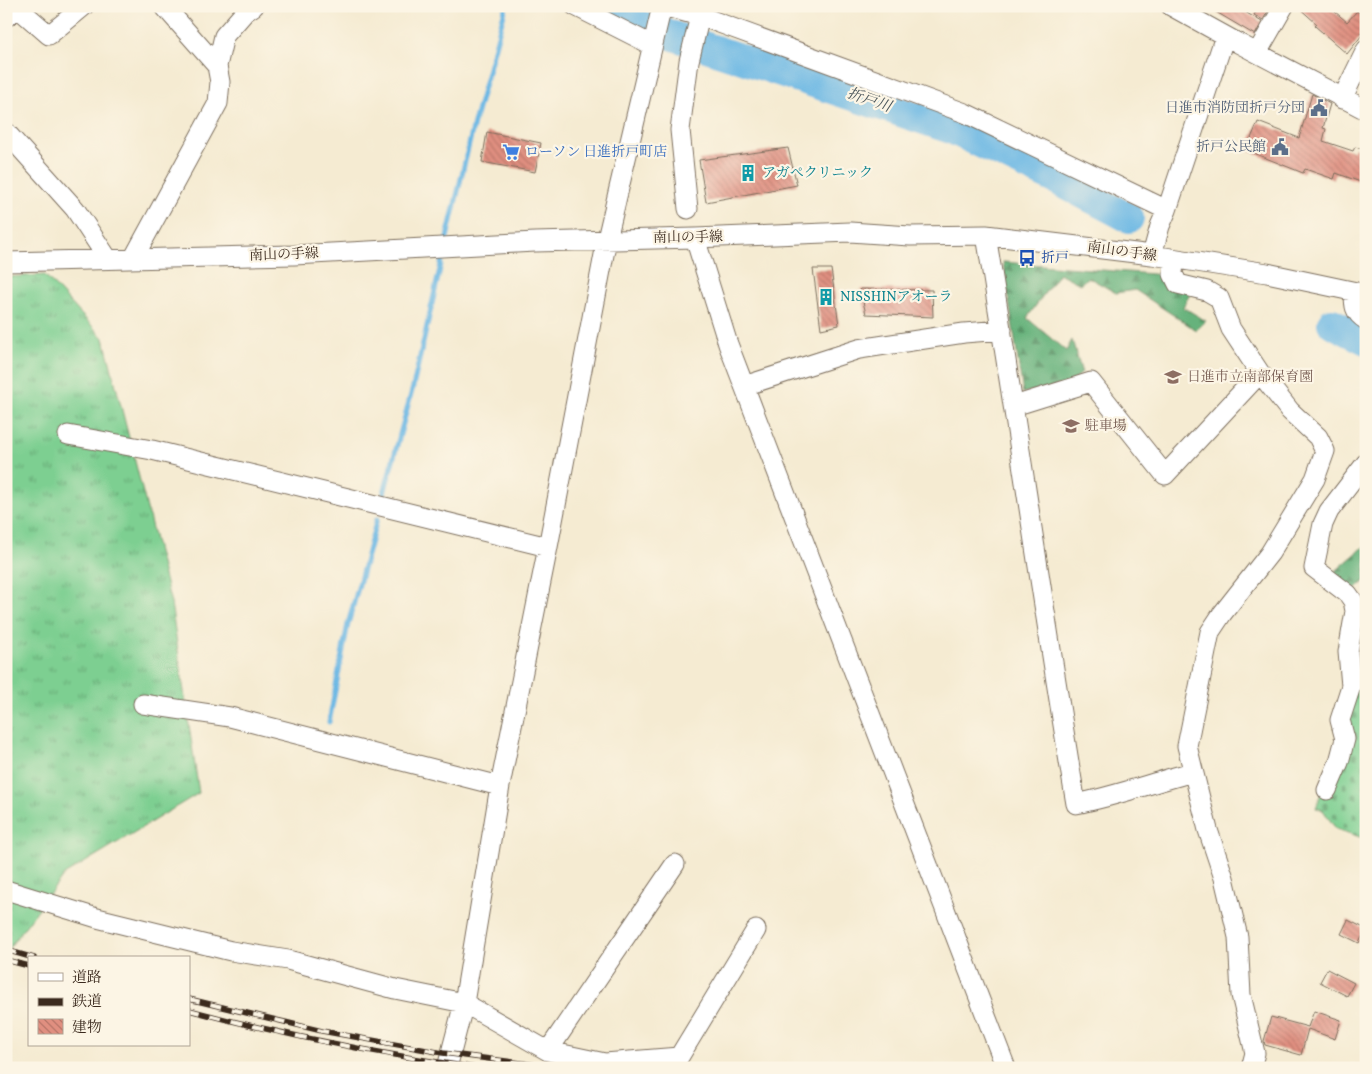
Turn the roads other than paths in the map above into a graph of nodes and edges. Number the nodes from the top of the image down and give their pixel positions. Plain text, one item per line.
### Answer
1 (84, 6) edge
2 (164, 6) edge
3 (254, 6) edge
4 (575, 6) edge
5 (1172, 6) edge
6 (1284, 6) edge
7 (662, 7) edge
8 (700, 16) junction
9 (6, 17) edge
10 (1225, 36) junction
11 (652, 44) junction
12 (1366, 50) edge
13 (1256, 53) junction
14 (217, 66) junction
15 (1342, 98) junction
16 (1366, 110) edge
17 (6, 132) edge
18 (688, 209) dead end
19 (1167, 210) junction
20 (986, 235) junction
21 (695, 238) junction
22 (607, 240) junction
23 (1152, 255) junction
24 (108, 259) junction
25 (133, 259) junction
26 (1174, 260) junction
27 (6, 262) edge
28 (1360, 293) edge
29 (1366, 320) edge
30 (1002, 330) junction
31 (1260, 373) junction
32 (744, 386) junction
33 (1014, 406) junction
34 (68, 435) dead end
35 (1366, 463) edge
36 (1315, 479) junction
37 (1328, 511) junction
38 (548, 547) junction
39 (143, 704) dead end
40 (1193, 772) junction
41 (500, 786) junction
42 (1327, 790) dead end
43 (675, 864) dead end
44 (6, 890) edge
45 (756, 930) dead end
46 (464, 1003) junction
47 (548, 1051) junction
48 (447, 1068) edge
49 (1006, 1068) edge
50 (1251, 1068) edge

1 - 9 street
2 - 14 street
3 - 14 street
4 - 11 street
5 - 10 street
6 - 13 street
7 - 8 street
7 - 11 street
8 - 18 street
8 - 19 street
10 - 13 street
10 - 19 street
11 - 22 street
12 - 15 street
13 - 15 street
14 - 25 street
15 - 16 street
17 - 24 street
19 - 23 street
20 - 21 street, 南山の手線
20 - 23 street, 南山の手線
20 - 30 street
21 - 22 street, 南山の手線
21 - 32 street
22 - 25 street, 南山の手線
22 - 38 street
23 - 26 street, 南山の手線
24 - 25 street, 南山の手線
24 - 27 street, 南山の手線
26 - 28 street, 南山の手線
26 - 31 street
28 - 29 street
30 - 32 street
30 - 33 street
31 - 33 street
31 - 36 street
32 - 49 street
33 - 40 street
34 - 38 street
35 - 37 street
36 - 37 street
36 - 40 street
37 - 42 street
38 - 41 street
39 - 41 street
40 - 50 street
41 - 46 street
43 - 47 street
44 - 46 street
45 - 47 street
46 - 47 street
46 - 48 street

